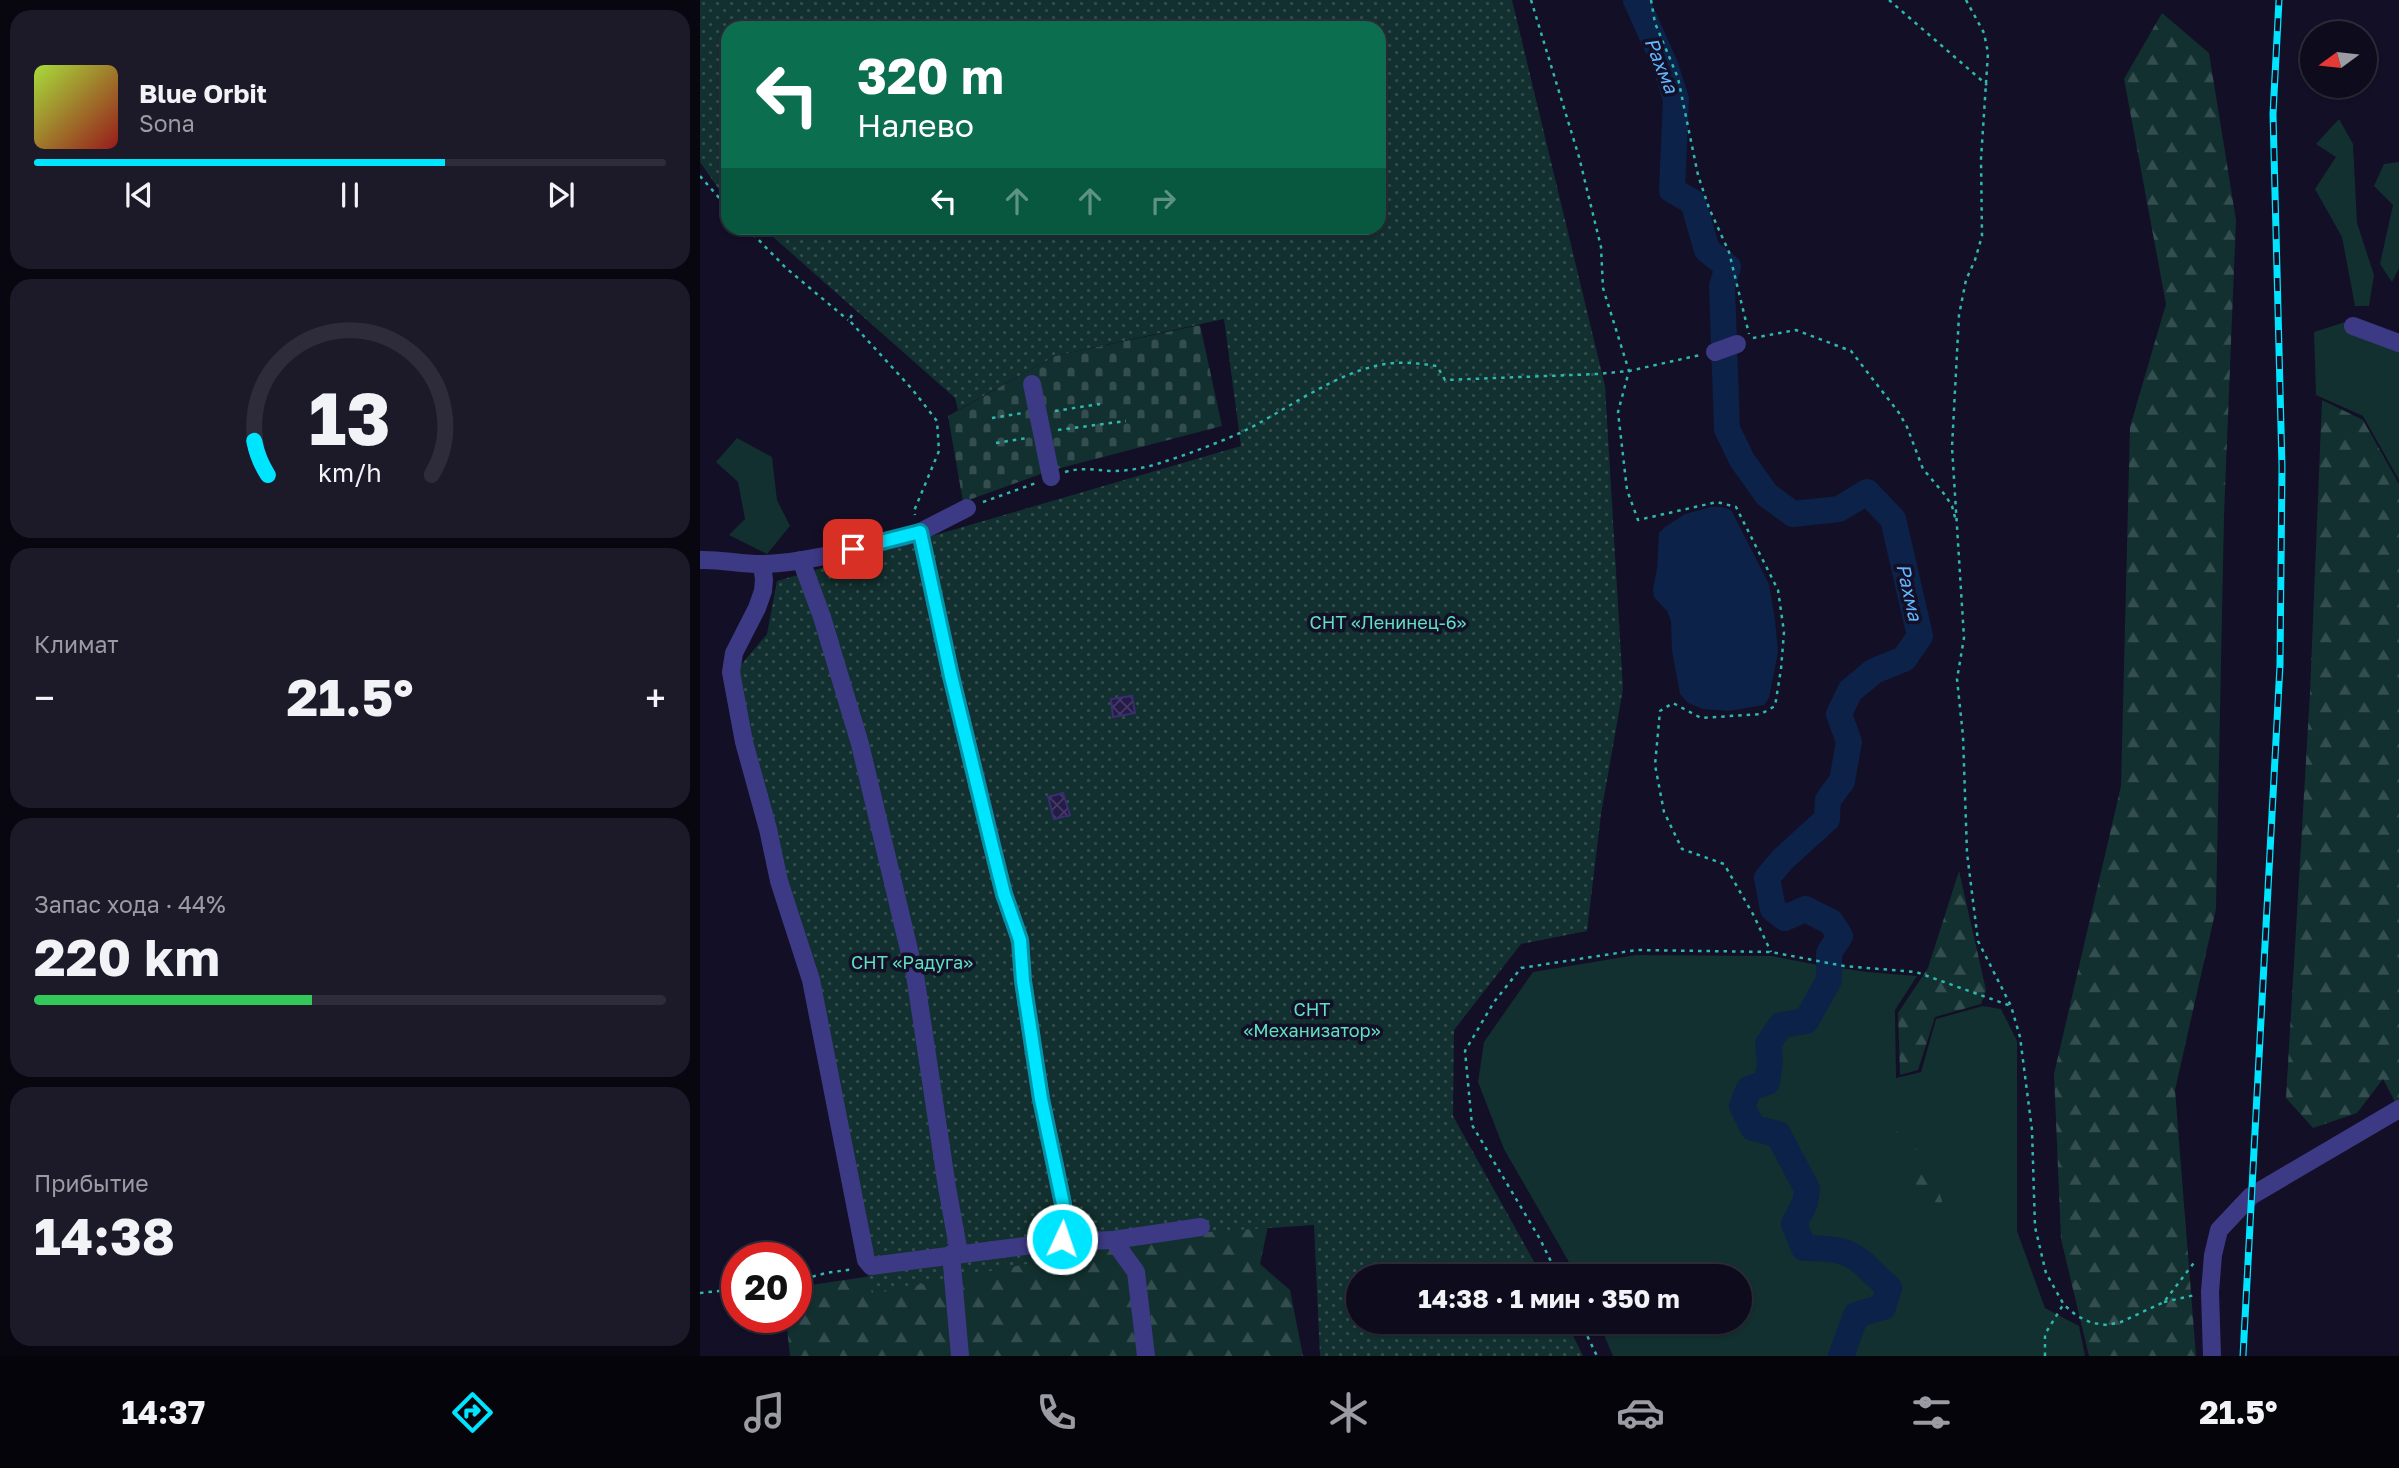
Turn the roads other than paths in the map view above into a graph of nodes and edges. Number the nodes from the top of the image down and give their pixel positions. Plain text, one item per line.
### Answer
1 (2353, 326) dead end
2 (2399, 343) edge
3 (1737, 344) dead end
4 (1715, 352) road end
5 (1032, 384) dead end
6 (1051, 477) road end
7 (967, 508) road end
8 (920, 532) junction
9 (700, 560) edge
10 (801, 560) junction
11 (762, 564) junction
12 (2399, 1109) edge
13 (1201, 1227) dead end
14 (1113, 1240) junction
15 (1056, 1242) junction
16 (955, 1254) junction
17 (960, 1356) edge
18 (1146, 1356) edge
19 (2212, 1356) edge

1 - 2 street
3 - 4 street
5 - 6 street
7 - 8 street
8 - 10 street
8 - 15 street
9 - 11 street
10 - 11 street
10 - 16 street
11 - 16 street
12 - 19 street
13 - 14 street
14 - 15 street
14 - 18 street
15 - 16 street
16 - 17 street

